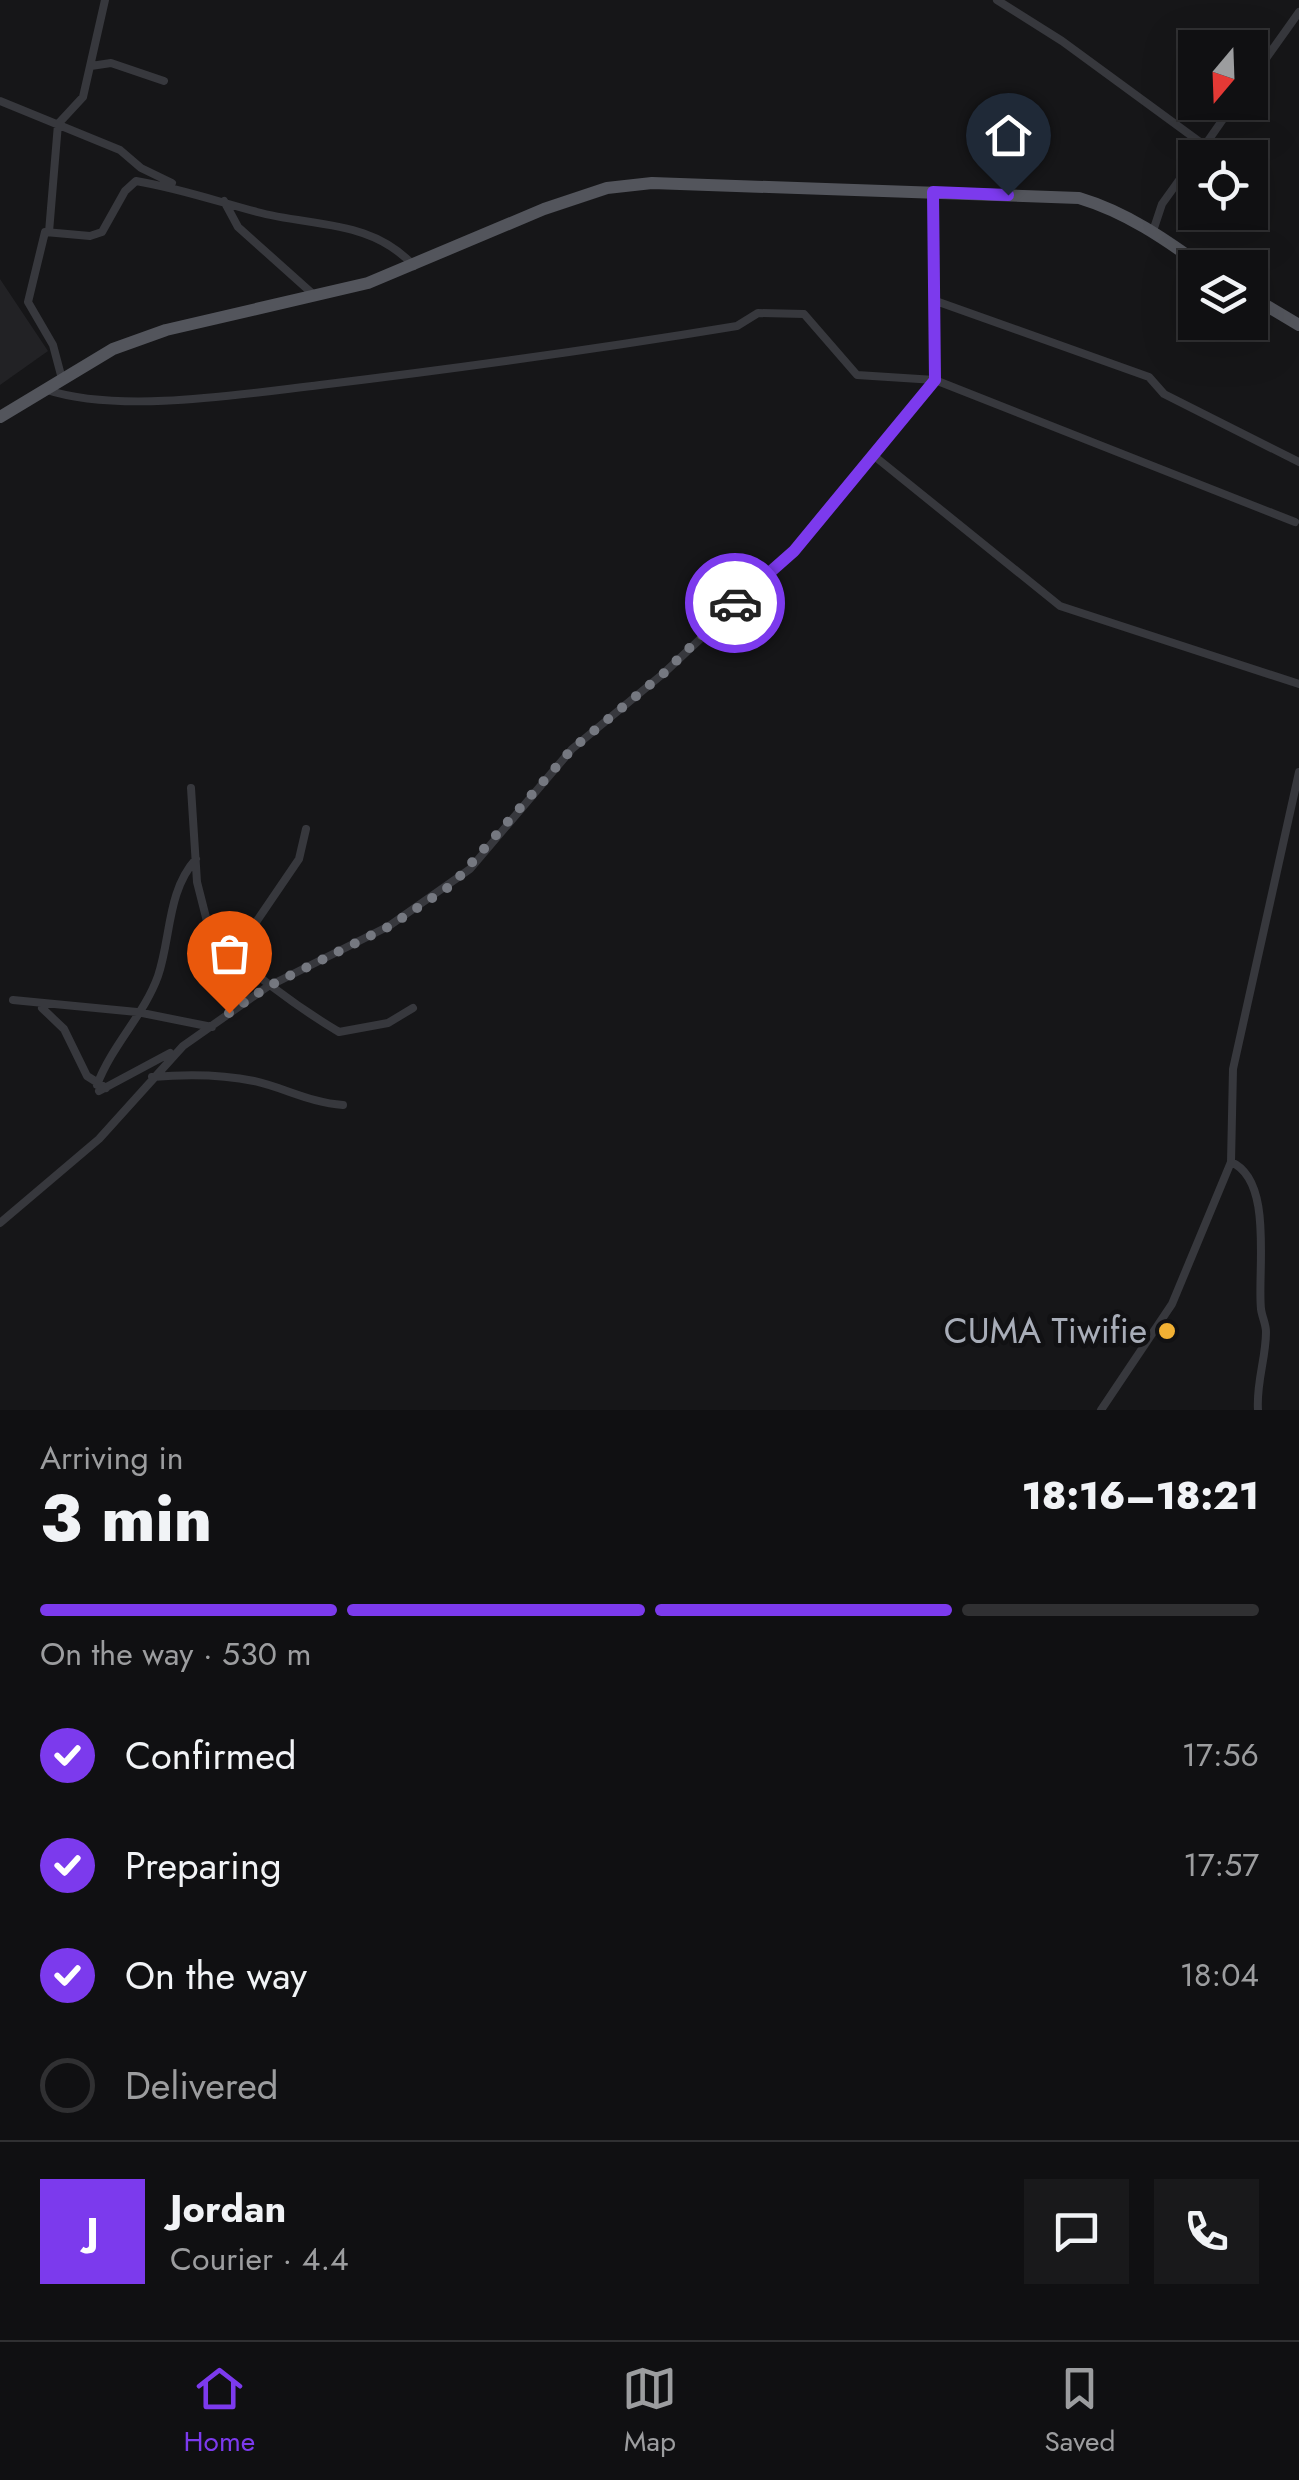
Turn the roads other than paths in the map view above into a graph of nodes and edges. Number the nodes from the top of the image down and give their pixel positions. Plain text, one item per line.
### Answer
1 (106, 0) edge
2 (998, 0) edge
3 (1299, 14) edge
4 (1268, 56) edge
5 (91, 66) junction
6 (164, 81) dead end
7 (0, 101) edge
8 (58, 124) junction
9 (1197, 140) edge
10 (1178, 182) edge
11 (179, 188) junction
12 (933, 192) junction
13 (224, 201) junction
14 (1153, 231) junction
15 (49, 233) junction
16 (1180, 250) edge
17 (414, 266) junction
18 (314, 295) junction
19 (933, 300) junction
20 (1268, 307) edge
21 (1299, 325) edge
22 (62, 379) junction
23 (935, 380) junction
24 (43, 388) junction
25 (0, 417) edge
26 (873, 455) junction
27 (1299, 462) edge
28 (1294, 522) dead end
29 (1299, 684) edge
30 (1299, 772) edge
31 (191, 788) dead end
32 (306, 829) dead end
33 (196, 859) junction
34 (234, 954) junction
35 (267, 987) junction
36 (13, 1000) dead end
37 (40, 1006) junction
38 (413, 1008) dead end
39 (138, 1012) junction
40 (212, 1026) junction
41 (183, 1046) junction
42 (152, 1078) junction
43 (101, 1088) junction
44 (344, 1105) dead end
45 (1231, 1162) junction
46 (0, 1223) edge
47 (1101, 1410) edge
48 (1258, 1410) edge

1 - 5 street
2 - 9 street
3 - 4 street
5 - 6 street
5 - 8 street
7 - 8 street
8 - 11 street
8 - 15 street
10 - 14 street
11 - 13 street
11 - 15 street
12 - 14 main road
12 - 17 main road
12 - 19 street
13 - 17 street
13 - 18 street
14 - 16 main road
15 - 22 street
17 - 18 main road
18 - 22 main road
19 - 23 street
19 - 27 street
20 - 21 main road
22 - 24 main road
23 - 24 street
23 - 26 street
23 - 28 street
24 - 25 main road
26 - 29 street
26 - 35 street
30 - 45 street
31 - 33 street
32 - 34 street
33 - 34 street
33 - 39 street
34 - 35 street
35 - 38 street
35 - 40 street
36 - 37 street
37 - 39 street
37 - 43 street
39 - 40 street
39 - 43 street
40 - 41 street
41 - 42 street
41 - 43 street
42 - 44 street
42 - 46 street
45 - 47 street
45 - 48 street

